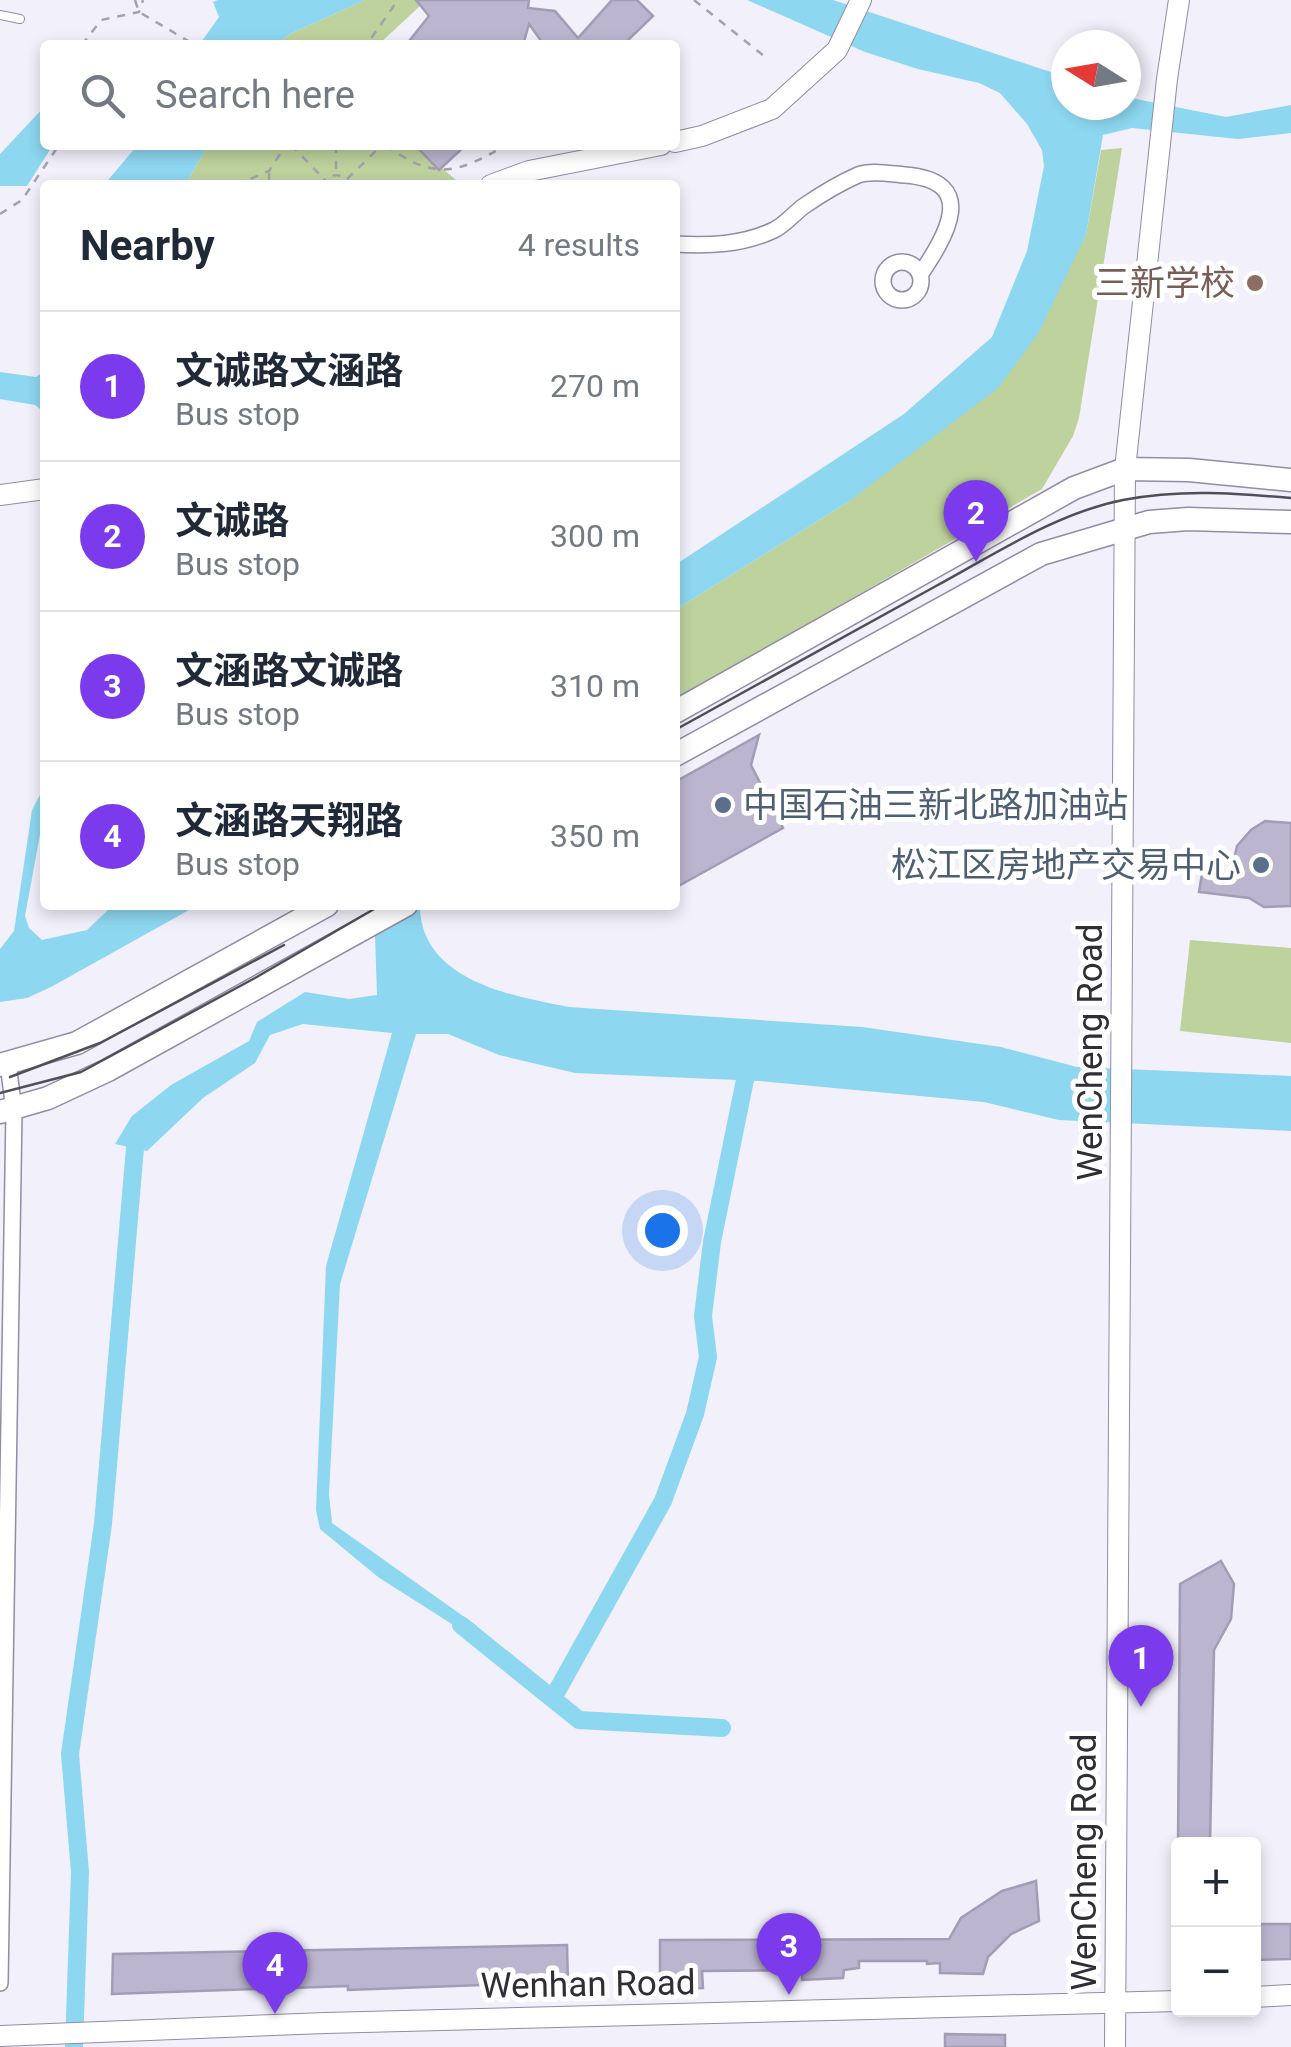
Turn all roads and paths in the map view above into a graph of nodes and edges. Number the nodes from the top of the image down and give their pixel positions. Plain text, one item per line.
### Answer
1 (135, 0) edge
2 (143, 0) edge
3 (398, 0) edge
4 (694, 0) edge
5 (1179, 0) edge
6 (861, 2) edge
7 (139, 12) junction
8 (0, 15) edge
9 (20, 19) dead end
10 (86, 40) edge
11 (187, 40) edge
12 (366, 40) edge
13 (764, 56) dead end
14 (680, 141) edge
15 (56, 150) edge
16 (284, 150) edge
17 (293, 150) edge
18 (336, 150) edge
19 (378, 150) edge
20 (392, 150) edge
21 (498, 150) edge
22 (636, 150) edge
23 (269, 171) junction
24 (336, 174) junction
25 (347, 178) joint
26 (324, 179) joint
27 (248, 180) edge
28 (269, 180) edge
29 (504, 180) edge
30 (0, 214) edge
31 (680, 244) edge
32 (920, 275) dead end
33 (1125, 469) junction
34 (1291, 480) edge
35 (40, 489) edge
36 (0, 494) edge
37 (1291, 522) edge
38 (1126, 526) junction
39 (680, 709) edge
40 (680, 752) edge
41 (317, 910) edge
42 (397, 910) edge
43 (4, 1065) edge
44 (7, 1111) edge
45 (0, 1984) edge
46 (1291, 1995) edge
47 (1261, 1997) edge
48 (1171, 2001) edge
49 (1116, 2004) junction
50 (0, 2036) edge
51 (1116, 2047) edge

1 - 7 path
2 - 7 path
3 - 12 path
4 - 13 path
5 - 33 street, WenCheng Road
6 - 14 street
7 - 10 path
7 - 11 path
8 - 9 lane
15 - 30 path
16 - 23 path
17 - 26 path
18 - 24 path
19 - 25 path
20 - 21 path
22 - 29 street
23 - 27 path
23 - 28 path
24 - 25 path
24 - 26 path
31 - 32 street
33 - 34 main road
33 - 38 street, WenCheng Road
33 - 39 main road
35 - 36 street
37 - 38 main road
38 - 40 main road
38 - 49 street, WenCheng Road
41 - 43 main road
42 - 44 main road
43 - 44 street
44 - 45 street
46 - 47 street
48 - 49 street, Wenhan Road
49 - 50 street, Wenhan Road
49 - 51 street, WenCheng Road

